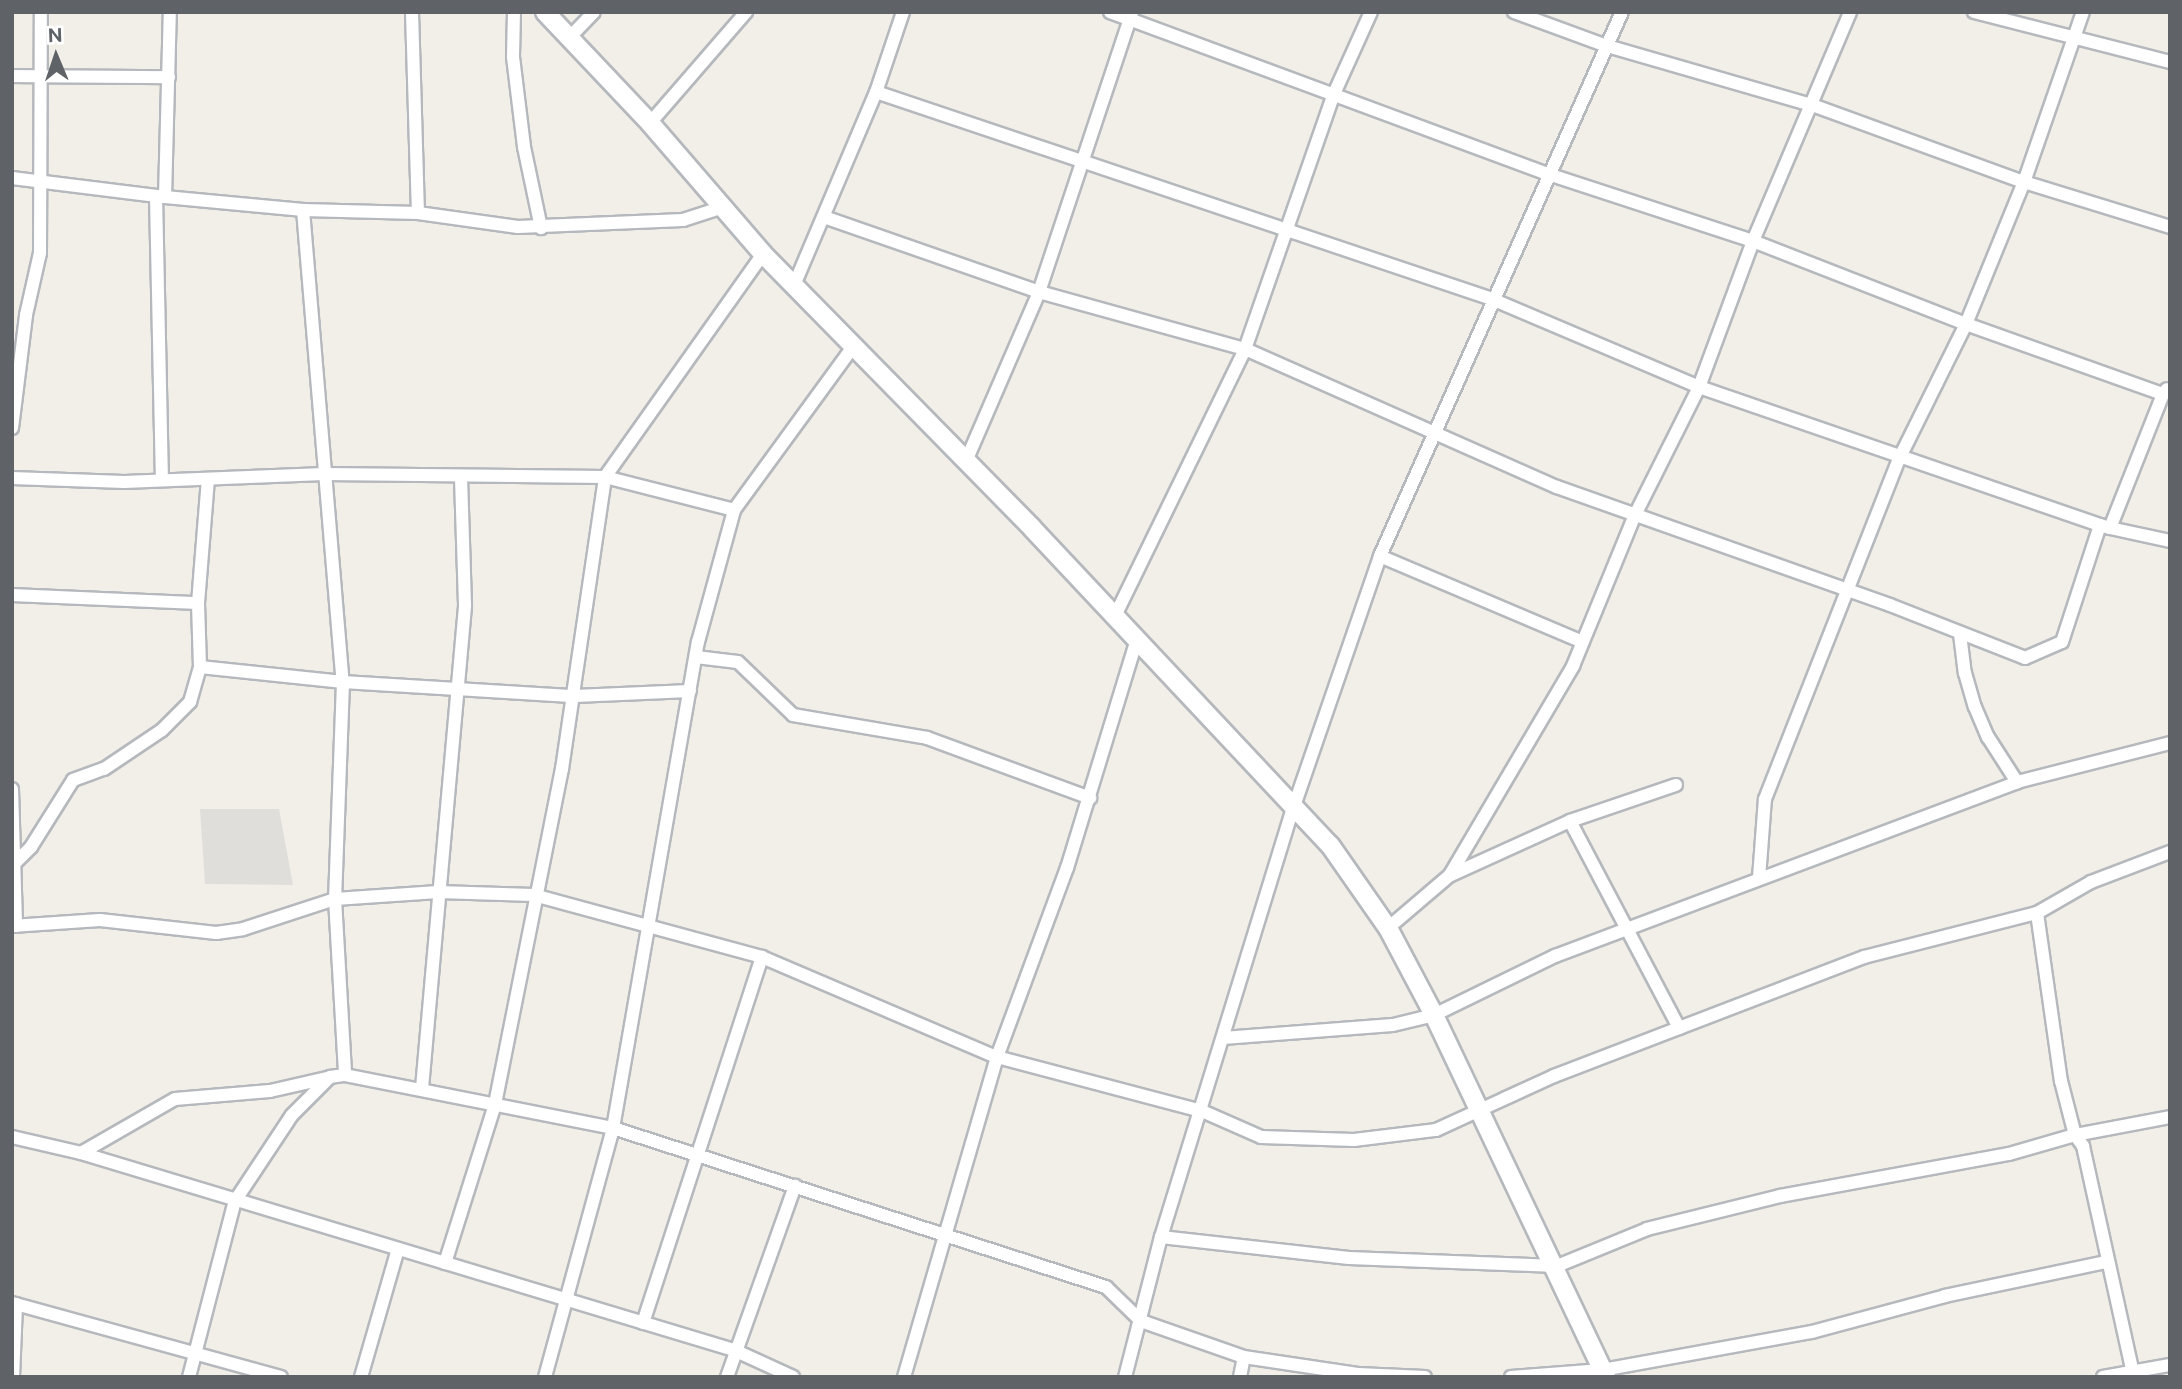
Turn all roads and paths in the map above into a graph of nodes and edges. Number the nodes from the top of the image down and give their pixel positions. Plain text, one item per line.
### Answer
1 (41, 12) edge
2 (170, 12) edge
3 (412, 12) edge
4 (514, 12) edge
5 (545, 12) edge
6 (594, 12) edge
7 (746, 12) edge
8 (903, 12) edge
9 (1110, 12) edge
10 (1371, 12) edge
11 (1514, 12) edge
12 (1622, 12) edge
13 (1850, 12) edge
14 (1974, 12) edge
15 (2083, 12) edge
16 (1131, 15) edge
17 (568, 39) junction
18 (2072, 40) junction
19 (1608, 46) junction
20 (2170, 62) edge
21 (12, 76) edge
22 (43, 77) junction
23 (169, 77) junction
24 (876, 92) junction
25 (1333, 96) junction
26 (1812, 105) junction
27 (650, 123) junction
28 (1081, 160) junction
29 (1548, 174) junction
30 (12, 178) edge
31 (39, 179) junction
32 (2024, 182) junction
33 (161, 197) junction
34 (720, 208) junction
35 (303, 210) junction
36 (418, 213) junction
37 (824, 217) junction
38 (2170, 227) edge
39 (541, 228) junction
40 (1289, 230) junction
41 (1753, 241) junction
42 (763, 254) junction
43 (795, 283) junction
44 (1039, 292) junction
45 (1492, 299) junction
46 (1966, 324) junction
47 (855, 344) junction
48 (1245, 349) junction
49 (1699, 387) junction
50 (2168, 390) edge
51 (12, 428) edge
52 (1433, 431) junction
53 (1899, 459) junction
54 (966, 461) junction
55 (324, 474) junction
56 (461, 477) junction
57 (606, 477) junction
58 (12, 478) edge
59 (208, 479) junction
60 (162, 480) junction
61 (734, 510) junction
62 (1633, 517) junction
63 (2105, 527) junction
64 (2170, 541) edge
65 (1380, 556) junction
66 (1848, 590) junction
67 (12, 595) edge
68 (198, 604) junction
69 (1115, 615) junction
70 (1960, 634) junction
71 (1137, 639) junction
72 (1583, 642) junction
73 (696, 657) junction
74 (200, 667) junction
75 (343, 682) junction
76 (457, 687) junction
77 (690, 691) junction
78 (575, 696) junction
79 (2170, 743) edge
80 (2017, 782) junction
81 (1676, 785) dead end
82 (12, 789) edge
83 (1090, 798) junction
84 (1293, 809) junction
85 (1570, 821) junction
86 (2170, 852) edge
87 (16, 862) junction
88 (1450, 875) junction
89 (1759, 878) junction
90 (438, 892) junction
91 (534, 895) junction
92 (335, 899) junction
93 (2037, 912) junction
94 (14, 926) edge
95 (647, 926) junction
96 (1388, 928) junction
97 (1624, 929) junction
98 (762, 957) junction
99 (1434, 1015) junction
100 (1678, 1028) junction
101 (1223, 1038) junction
102 (997, 1057) junction
103 (345, 1074) junction
104 (330, 1077) junction
105 (422, 1088) junction
106 (495, 1104) junction
107 (1482, 1110) junction
108 (1202, 1111) junction
109 (2170, 1117) edge
110 (613, 1128) junction
111 (2075, 1135) junction
112 (12, 1137) edge
113 (82, 1153) junction
114 (700, 1156) junction
115 (795, 1186) junction
116 (235, 1201) junction
117 (947, 1235) junction
118 (1161, 1237) junction
119 (398, 1249) junction
120 (2106, 1262) junction
121 (445, 1263) junction
122 (1557, 1266) junction
123 (568, 1301) junction
124 (14, 1303) edge
125 (1141, 1321) junction
126 (643, 1323) junction
127 (197, 1350) junction
128 (734, 1350) junction
129 (1244, 1357) junction
130 (2170, 1364) edge
131 (1604, 1373) edge
132 (2134, 1374) edge
133 (1550, 1376) edge
134 (13, 1377) edge
135 (190, 1377) edge
136 (281, 1377) edge
137 (361, 1377) edge
138 (545, 1377) edge
139 (727, 1377) edge
140 (793, 1377) edge
141 (904, 1377) edge
142 (1125, 1377) edge
143 (1240, 1377) edge
144 (1425, 1377) edge
145 (1511, 1377) edge
146 (2103, 1377) edge

1 - 22 street
2 - 23 street
3 - 36 street
4 - 39 street
5 - 17 street
6 - 17 street
7 - 27 street
8 - 24 street
9 - 16 street
10 - 25 street
11 - 19 street
12 - 19 street
13 - 26 street
14 - 18 street
15 - 18 street
16 - 25 street
16 - 28 street
17 - 27 street
18 - 20 street
18 - 32 street
19 - 26 street
19 - 29 street
21 - 22 street
22 - 23 street
22 - 31 street
23 - 33 street
24 - 28 street
24 - 37 street
25 - 29 street
25 - 40 street
26 - 32 street
26 - 41 street
27 - 34 street
28 - 40 street
28 - 44 street
29 - 41 street
29 - 45 street
30 - 31 street
31 - 33 street
31 - 51 street
32 - 38 street
32 - 46 street
33 - 35 street
33 - 60 street
34 - 39 street
34 - 42 street
35 - 36 street
35 - 55 street
36 - 39 street
37 - 43 street
37 - 44 street
40 - 45 street
40 - 48 street
41 - 46 street
41 - 49 street
42 - 43 street
42 - 57 street
43 - 47 street
44 - 48 street
44 - 54 street
45 - 49 street
45 - 52 street
46 - 50 street
46 - 53 street
47 - 54 street
47 - 61 street
48 - 52 street
48 - 69 street
49 - 53 street
49 - 62 street
50 - 63 street
52 - 62 street
52 - 65 street
53 - 63 street
53 - 66 street
54 - 69 street
55 - 56 street
55 - 59 street
55 - 75 street
56 - 57 street
56 - 76 street
57 - 61 street
57 - 78 street
58 - 60 street
59 - 60 street
59 - 68 street
61 - 73 street
62 - 66 street
62 - 72 street
63 - 64 street
63 - 70 street
65 - 72 street
65 - 84 street
66 - 70 street
66 - 89 street
67 - 68 street
68 - 74 street
69 - 71 street
70 - 80 street
71 - 83 street
71 - 84 street
72 - 88 street
73 - 77 street
73 - 83 street
74 - 75 street
74 - 87 street
75 - 76 street
75 - 92 street
76 - 78 street
76 - 90 street
77 - 78 street
77 - 95 street
78 - 91 street
79 - 80 street
80 - 89 street
81 - 85 street
82 - 87 street
83 - 102 street
84 - 96 street
84 - 101 street
85 - 88 street
85 - 97 street
86 - 93 street
87 - 94 street
88 - 96 street
89 - 97 street
90 - 91 street
90 - 92 street
90 - 105 street
91 - 95 street
91 - 106 street
92 - 94 street
92 - 103 street
93 - 100 street
93 - 111 street
95 - 98 street
95 - 110 street
96 - 99 street
97 - 99 street
97 - 100 street
98 - 102 street
98 - 114 street
99 - 101 street
99 - 107 street
100 - 107 street
101 - 108 street
102 - 108 street
102 - 117 street
103 - 104 street
103 - 105 street
104 - 113 street
104 - 116 street
105 - 106 street
106 - 110 street
106 - 121 street
107 - 108 street
107 - 122 street
108 - 118 street
109 - 111 street
110 - 114 street
110 - 123 street
111 - 120 street
111 - 122 street
112 - 113 street
113 - 116 street
114 - 115 street
114 - 126 street
115 - 117 street
115 - 128 street
116 - 119 street
116 - 127 street
117 - 125 street
117 - 141 street
118 - 122 street
118 - 125 street
119 - 121 street
119 - 137 street
120 - 131 street
120 - 132 street
121 - 123 street
122 - 131 street
123 - 126 street
123 - 138 street
124 - 127 street
124 - 134 street
125 - 129 street
125 - 142 street
126 - 128 street
127 - 135 street
127 - 136 street
128 - 139 street
128 - 140 street
129 - 143 street
129 - 144 street
130 - 132 street
131 - 133 street
132 - 146 street
133 - 145 street

